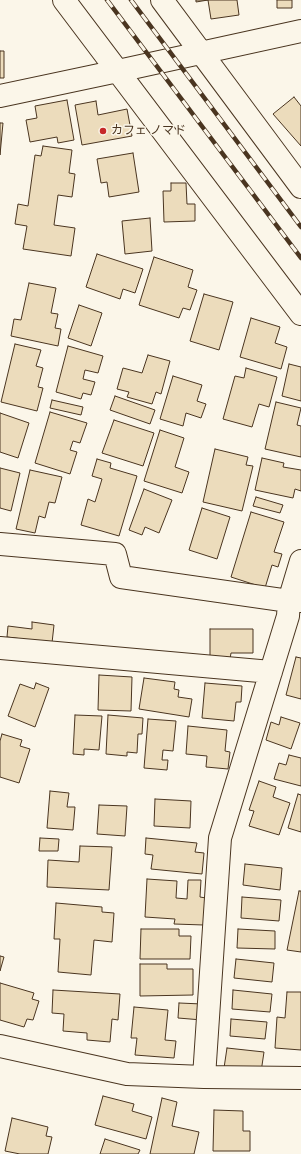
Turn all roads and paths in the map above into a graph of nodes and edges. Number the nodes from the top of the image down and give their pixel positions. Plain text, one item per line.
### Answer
1 (64, 0) edge
2 (162, 0) edge
3 (301, 31) edge
4 (201, 52) junction
5 (118, 71) junction
6 (0, 96) edge
7 (301, 187) edge
8 (301, 314) edge
9 (0, 544) edge
10 (301, 562) edge
11 (295, 601) edge
12 (0, 648) edge
13 (271, 672) junction
14 (0, 1046) edge
15 (204, 1078) junction
16 (301, 1078) edge

1 - 5 street
2 - 4 street
3 - 4 street
4 - 5 street
4 - 7 street
5 - 6 street
5 - 8 street
9 - 11 street
10 - 11 street
11 - 13 street
12 - 13 street
13 - 15 street
14 - 15 street
15 - 16 street

